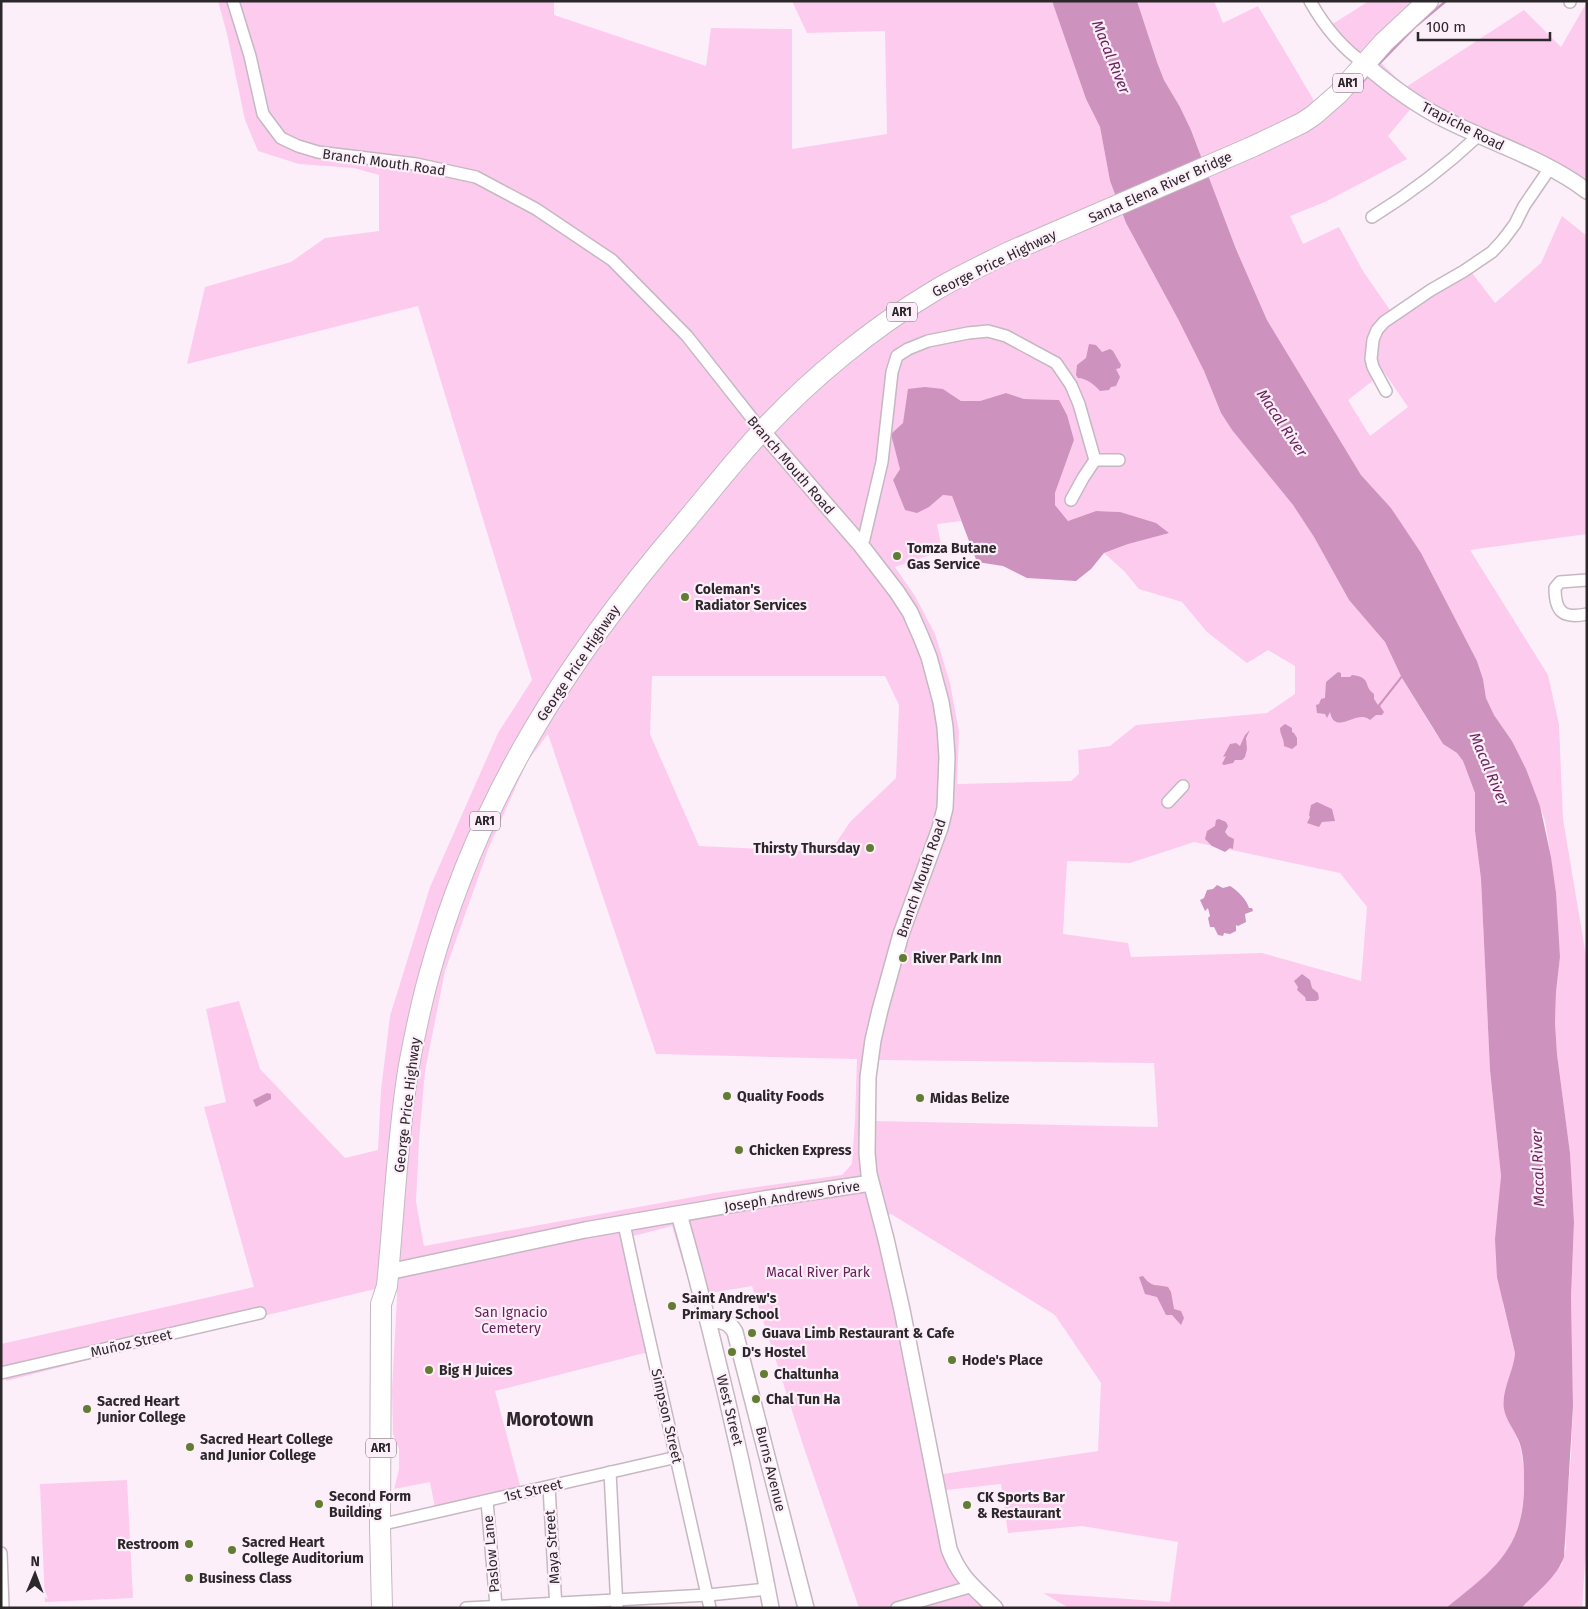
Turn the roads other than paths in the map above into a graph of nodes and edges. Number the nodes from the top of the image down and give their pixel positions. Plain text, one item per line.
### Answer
1 (232, 1) edge
2 (1310, 1) edge
3 (1428, 1) edge
4 (1365, 64) junction
5 (1479, 135) junction
6 (1550, 168) junction
7 (1587, 191) edge
8 (1372, 216) dead end
9 (1065, 229) joint
10 (1386, 391) dead end
11 (762, 431) junction
12 (1095, 460) junction
13 (1119, 460) dead end
14 (1071, 500) dead end
15 (860, 544) junction
16 (1587, 580) edge
17 (1587, 614) edge
18 (1183, 786) dead end
19 (1168, 802) dead end
20 (871, 1183) junction
21 (679, 1214) junction
22 (624, 1224) junction
23 (387, 1280) junction
24 (260, 1313) dead end
25 (708, 1320) junction
26 (1, 1374) edge
27 (677, 1457) junction
28 (610, 1472) junction
29 (548, 1487) junction
30 (487, 1501) junction
31 (388, 1523) junction
32 (1, 1552) edge
33 (973, 1586) junction
34 (768, 1589) junction
35 (708, 1595) junction
36 (617, 1604) edge
37 (556, 1605) edge
38 (496, 1606) junction
39 (2, 1608) edge
40 (382, 1608) edge
41 (392, 1608) edge
42 (466, 1608) edge
43 (710, 1608) edge
44 (771, 1608) edge
45 (806, 1608) edge
46 (896, 1608) edge
47 (996, 1608) edge

1 - 11 street, Branch Mouth Road
2 - 4 street, Trapiche Road
3 - 4 highway, AR1
4 - 5 street, Trapiche Road
4 - 9 highway, Santa Elena River Bridge / AR1
5 - 6 street, Trapiche Road
5 - 8 street
6 - 7 street, Trapiche Road
6 - 10 street
9 - 11 highway, George Price Highway / AR1
11 - 15 street, Branch Mouth Road
11 - 23 highway, George Price Highway / AR1
12 - 13 street
12 - 14 street
12 - 15 street
15 - 20 street, Branch Mouth Road
16 - 17 street
18 - 19 street
20 - 21 street, Joseph Andrews Drive
20 - 33 street, Joseph Andrews Drive
21 - 22 street, Joseph Andrews Drive
21 - 25 street, West Street
22 - 23 street, Joseph Andrews Drive
22 - 27 street, Simpson Street
23 - 31 highway, AR1
23 - 40 highway, AR1
24 - 26 street, Muñoz Street
25 - 34 street, West Street
25 - 45 street, Burns Avenue
27 - 28 street, 1st Street
27 - 35 street, Simpson Street
28 - 29 street, 1st Street
28 - 36 street
29 - 30 street, 1st Street
29 - 37 street, Maya Street
30 - 31 street, 1st Street
30 - 38 street, Paslow Lane
31 - 41 highway, AR1
32 - 39 street
33 - 46 street
33 - 47 street, Joseph Andrews Drive
34 - 35 street
34 - 44 street, West Street
35 - 36 street
35 - 43 street, Simpson Street
36 - 37 street
37 - 38 street
38 - 42 street

